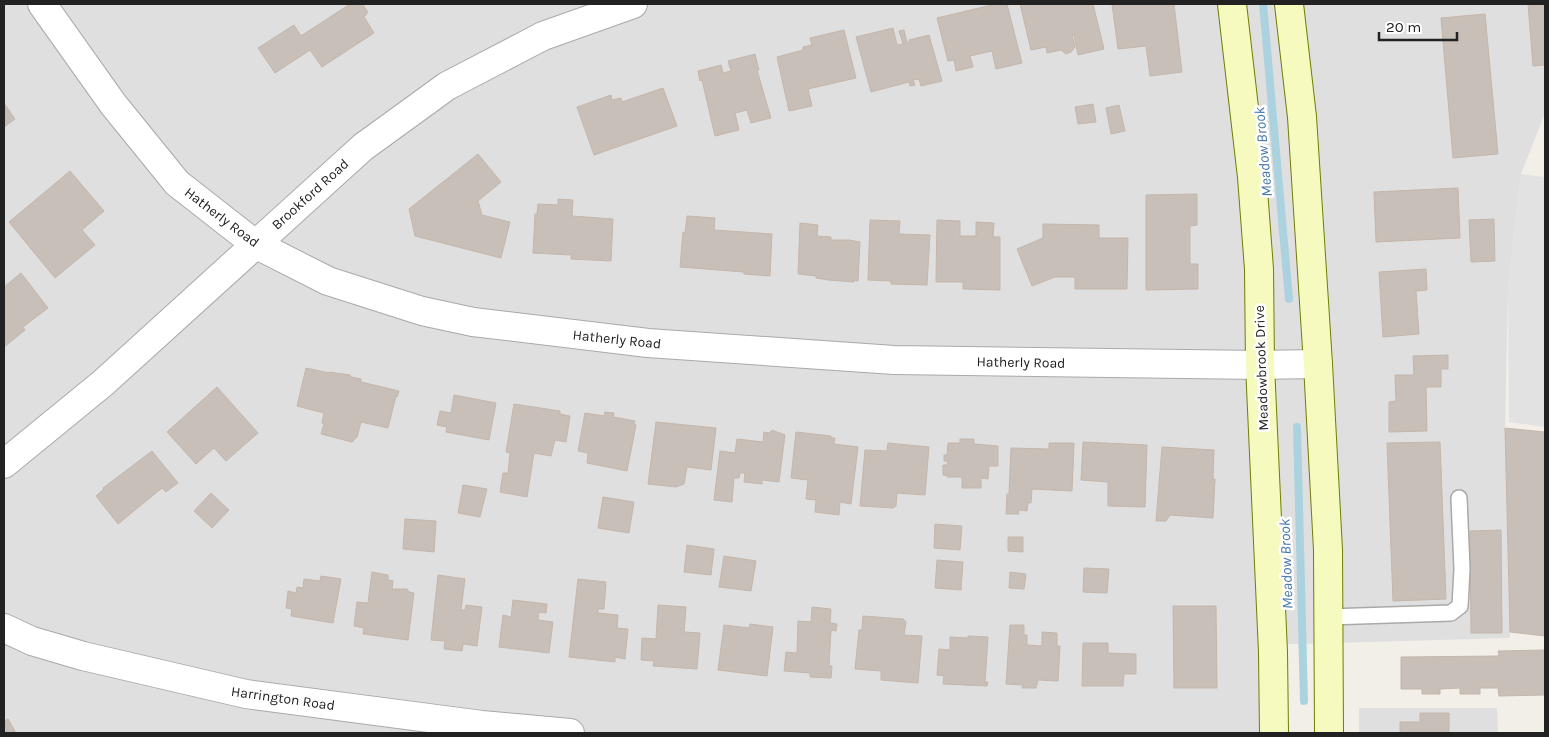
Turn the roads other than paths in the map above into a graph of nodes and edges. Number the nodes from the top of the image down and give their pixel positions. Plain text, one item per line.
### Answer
1 (42, 4) edge
2 (633, 4) edge
3 (1232, 4) edge
4 (1289, 4) edge
5 (255, 244) junction
6 (1318, 364) junction
7 (1260, 365) junction
8 (4, 464) edge
9 (1459, 498) dead end
10 (1328, 617) junction
11 (4, 628) edge
12 (481, 729) edge
13 (570, 733) edge
14 (1274, 733) edge
15 (1329, 733) edge

1 - 5 street, Hatherly Road
2 - 5 street, Brookford Road
3 - 7 street, Meadowbrook Drive
4 - 6 street
5 - 7 street, Hatherly Road
5 - 8 street, Brookford Road
6 - 7 street, Hatherly Road
6 - 10 street
7 - 14 street, Meadowbrook Drive
9 - 10 lane
10 - 15 street
11 - 12 street, Harrington Road
12 - 13 street, Harrington Road

